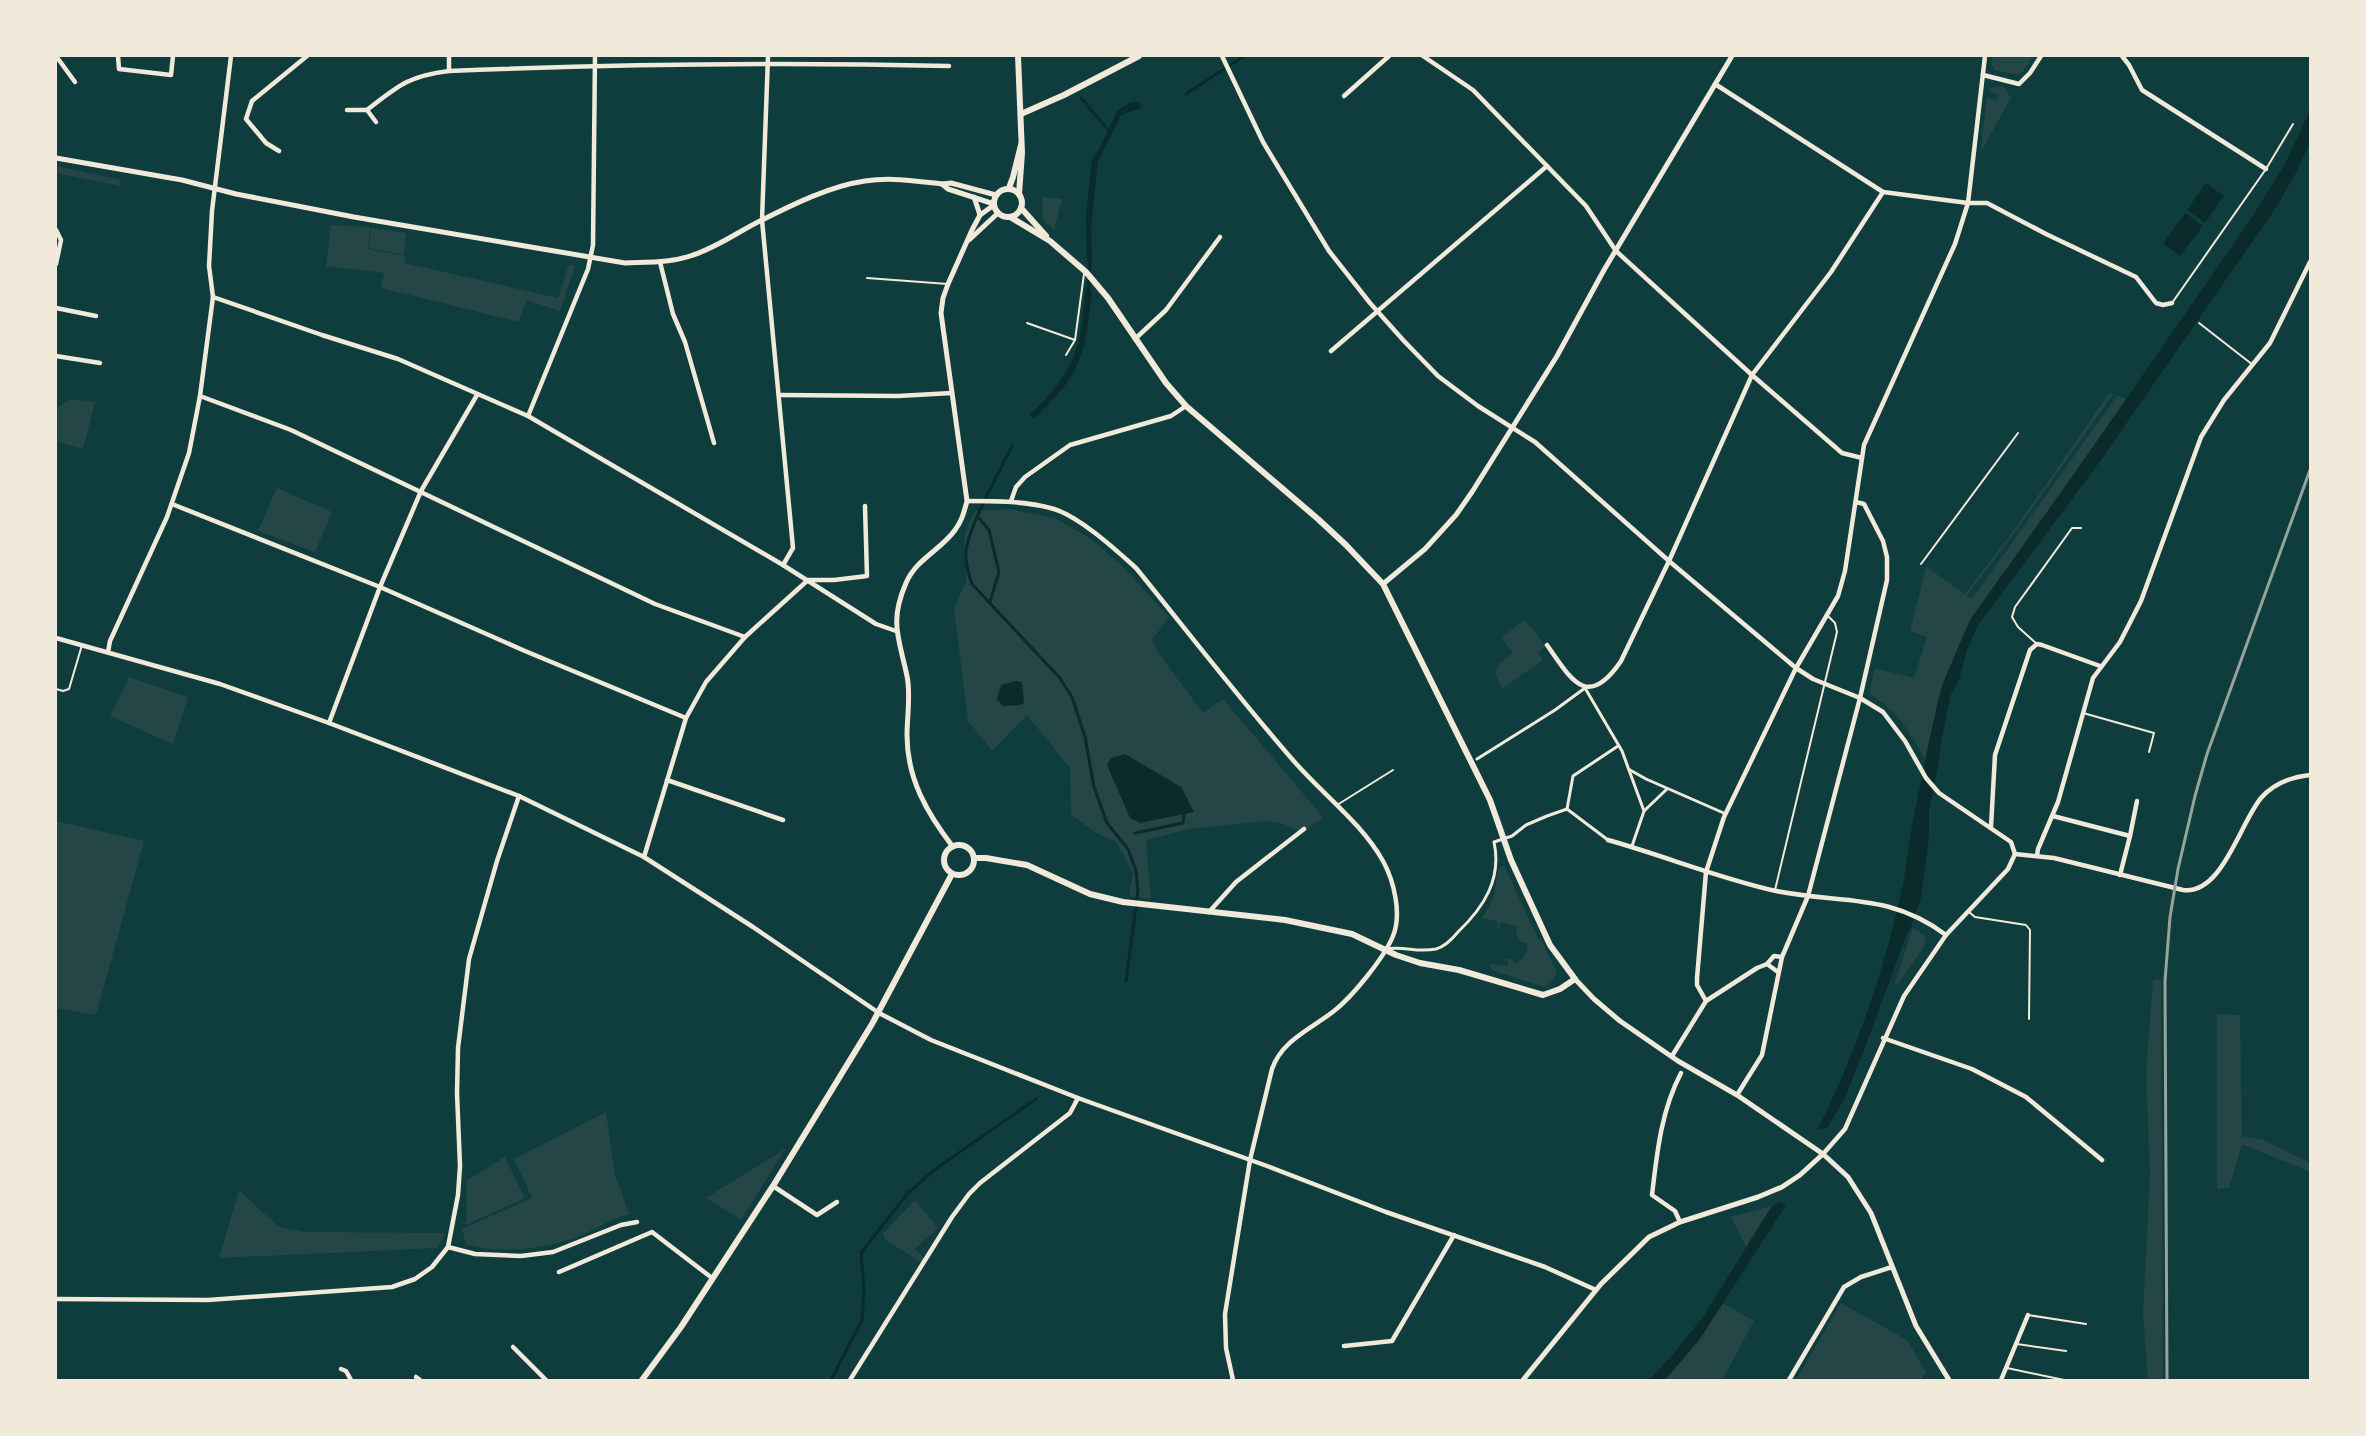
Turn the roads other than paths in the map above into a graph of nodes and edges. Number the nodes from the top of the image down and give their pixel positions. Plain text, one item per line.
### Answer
1 (56, 56) edge
2 (118, 56) edge
3 (173, 56) edge
4 (231, 56) edge
5 (307, 56) edge
6 (449, 56) edge
7 (595, 56) edge
8 (768, 56) edge
9 (1018, 56) edge
10 (1139, 56) edge
11 (1222, 56) edge
12 (1389, 56) edge
13 (1423, 56) edge
14 (1732, 56) edge
15 (1985, 56) edge
16 (2041, 56) edge
17 (2122, 56) edge
18 (768, 63) junction
19 (595, 64) junction
20 (949, 66) dead end
21 (449, 71) junction
22 (1983, 75) junction
23 (75, 82) dead end
24 (1715, 84) junction
25 (1344, 96) dead end
26 (347, 110) dead end
27 (367, 110) junction
28 (1021, 114) junction
29 (376, 122) dead end
30 (2293, 124) dead end
31 (1021, 145) junction
32 (279, 151) dead end
33 (56, 158) edge
34 (1547, 166) junction
35 (2266, 169) junction
36 (942, 184) junction
37 (214, 188) junction
38 (1009, 188) junction
39 (1883, 192) junction
40 (1020, 194) junction
41 (996, 195) junction
42 (974, 197) junction
43 (1968, 203) junction
44 (994, 205) junction
45 (1021, 208) junction
46 (998, 213) junction
47 (980, 215) junction
48 (1010, 217) junction
49 (762, 220) junction
50 (56, 230) edge
51 (1220, 237) dead end
52 (969, 240) junction
53 (1050, 241) junction
54 (1616, 250) junction
55 (589, 256) junction
56 (660, 262) junction
57 (2310, 262) edge
58 (56, 264) edge
59 (1086, 272) junction
60 (867, 278) dead end
61 (948, 284) junction
62 (213, 297) junction
63 (2172, 303) joint
64 (56, 308) edge
65 (1377, 311) junction
66 (96, 316) dead end
67 (1027, 323) dead end
68 (2199, 323) dead end
69 (1135, 339) junction
70 (1075, 340) junction
71 (1330, 351) dead end
72 (1066, 355) dead end
73 (56, 356) edge
74 (100, 363) dead end
75 (2253, 365) junction
76 (1752, 375) junction
77 (952, 393) junction
78 (477, 395) junction
79 (779, 395) junction
80 (200, 396) junction
81 (1186, 406) junction
82 (528, 416) junction
83 (1511, 427) junction
84 (2018, 433) dead end
85 (714, 443) dead end
86 (1862, 458) junction
87 (421, 491) junction
88 (967, 501) junction
89 (1011, 501) junction
90 (1856, 502) junction
91 (172, 504) junction
92 (865, 506) dead end
93 (2081, 528) dead end
94 (1669, 561) junction
95 (1921, 564) dead end
96 (783, 565) junction
97 (808, 580) junction
98 (1383, 584) junction
99 (381, 586) junction
100 (1827, 615) junction
101 (896, 632) junction
102 (745, 637) junction
103 (56, 638) edge
104 (2037, 644) junction
105 (82, 645) junction
106 (1547, 645) dead end
107 (108, 652) junction
108 (2100, 666) junction
109 (1796, 668) junction
110 (1826, 685) junction
111 (56, 688) edge
112 (1585, 688) junction
113 (1860, 698) junction
114 (2082, 713) junction
115 (686, 718) junction
116 (329, 723) junction
117 (1618, 746) junction
118 (2149, 752) dead end
119 (1477, 759) dead end
120 (1393, 770) dead end
121 (1630, 770) junction
122 (2310, 775) edge
123 (667, 780) junction
124 (1667, 788) junction
125 (519, 796) junction
126 (2137, 801) dead end
127 (1336, 805) junction
128 (1567, 809) junction
129 (1644, 810) junction
130 (1726, 814) junction
131 (2053, 816) junction
132 (783, 820) dead end
133 (1991, 827) junction
134 (1304, 829) dead end
135 (2130, 836) junction
136 (1504, 839) junction
137 (1608, 840) joint
138 (953, 847) junction
139 (1631, 847) junction
140 (2015, 854) junction
141 (2037, 856) junction
142 (644, 857) junction
143 (975, 858) junction
144 (1706, 872) junction
145 (952, 874) junction
146 (2120, 875) junction
147 (1775, 891) junction
148 (1808, 896) junction
149 (1209, 912) junction
150 (1969, 912) junction
151 (1946, 934) junction
152 (1384, 950) junction
153 (1782, 957) junction
154 (1767, 964) junction
155 (1778, 972) junction
156 (1575, 979) junction
157 (1706, 1001) junction
158 (879, 1012) junction
159 (2029, 1019) dead end
160 (1884, 1038) junction
161 (1671, 1056) junction
162 (1681, 1073) dead end
163 (1737, 1095) junction
164 (1078, 1098) junction
165 (1823, 1154) junction
166 (1250, 1160) junction
167 (2102, 1160) dead end
168 (773, 1186) junction
169 (837, 1202) dead end
170 (638, 1222) dead end
171 (1680, 1222) junction
172 (1454, 1235) junction
173 (448, 1247) junction
174 (1892, 1267) junction
175 (559, 1272) dead end
176 (712, 1278) junction
177 (1596, 1290) junction
178 (56, 1299) edge
179 (2028, 1315) joint
180 (2086, 1324) dead end
181 (2017, 1344) junction
182 (1344, 1346) dead end
183 (513, 1347) dead end
184 (2066, 1351) dead end
185 (2007, 1368) junction
186 (341, 1369) dead end
187 (351, 1380) edge
188 (546, 1380) edge
189 (642, 1380) edge
190 (850, 1380) edge
191 (1233, 1380) edge
192 (1523, 1380) edge
193 (1790, 1380) edge
194 (1949, 1380) edge
195 (2001, 1380) edge
196 (2064, 1380) edge

1 - 23 street
2 - 3 street
4 - 37 street
5 - 32 street
6 - 21 street
7 - 19 street
8 - 18 street
9 - 28 main road
10 - 28 main road
11 - 65 street
12 - 25 street
13 - 34 street
14 - 24 street
15 - 22 street
16 - 22 street
17 - 35 street
18 - 19 street
18 - 20 street
18 - 49 street
19 - 21 street
19 - 55 street
21 - 27 street
22 - 43 street
24 - 39 street
24 - 54 street
26 - 27 street
27 - 29 street
28 - 31 main road
30 - 35 lane
31 - 38 main road
31 - 40 main road
33 - 37 street
34 - 54 street
34 - 65 street
35 - 63 lane
36 - 41 street
36 - 42 street
36 - 49 street
37 - 55 street
37 - 62 street
38 - 40 main road
38 - 41 main road
39 - 43 street
39 - 76 street
40 - 45 main road
41 - 44 main road
42 - 44 street
42 - 47 street
43 - 63 street
43 - 86 street
44 - 46 main road
44 - 47 street
45 - 48 main road
45 - 53 main road
46 - 48 main road
46 - 52 street
47 - 52 street
48 - 53 main road
49 - 56 street
49 - 79 street
50 - 58 street
51 - 69 street
52 - 61 street
53 - 59 main road
54 - 76 street
54 - 83 street
55 - 56 street
55 - 82 street
56 - 85 street
57 - 75 street
59 - 69 main road
59 - 70 lane
60 - 61 lane
61 - 77 street
62 - 78 street
62 - 80 street
64 - 66 street
65 - 71 street
65 - 83 street
67 - 70 lane
68 - 75 lane
69 - 81 main road
70 - 72 lane
73 - 74 street
75 - 108 street
76 - 86 street
76 - 94 street
77 - 79 street
77 - 88 street
78 - 82 street
78 - 87 street
79 - 96 street
80 - 87 street
80 - 91 street
81 - 89 street
81 - 98 main road
82 - 96 street
83 - 94 street
83 - 98 street
84 - 95 lane
86 - 90 street
87 - 99 street
87 - 102 street
88 - 89 street
88 - 101 street
89 - 127 street
90 - 100 street
90 - 113 street
91 - 99 street
91 - 107 street
92 - 97 street
93 - 104 lane
94 - 109 street
94 - 112 street
96 - 97 street
97 - 101 street
97 - 102 street
98 - 136 main road
99 - 115 street
99 - 116 street
100 - 109 street
100 - 110 lane
101 - 138 street
102 - 115 street
103 - 105 street
104 - 108 street
104 - 133 street
105 - 107 street
105 - 111 lane
106 - 112 street
107 - 116 street
108 - 114 street
109 - 110 street
109 - 130 street
110 - 113 street
110 - 147 lane
112 - 117 street
112 - 119 street
113 - 133 street
113 - 148 street
114 - 118 lane
114 - 131 street
115 - 123 street
116 - 125 street
117 - 121 street
117 - 128 street
120 - 127 lane
121 - 124 street
121 - 129 street
122 - 146 street
123 - 132 street
123 - 142 street
124 - 129 street
124 - 130 street
125 - 142 street
125 - 173 street
126 - 135 street
127 - 152 street
128 - 136 street
128 - 137 street
129 - 139 street
130 - 144 street
131 - 135 street
131 - 141 street
133 - 140 street
134 - 149 street
135 - 146 street
136 - 152 street
136 - 156 main road
137 - 139 street
138 - 143 main road
138 - 145 main road
139 - 144 street
140 - 141 street
140 - 150 street
141 - 146 street
142 - 158 street
143 - 145 main road
143 - 149 main road
144 - 147 street
144 - 157 street
145 - 158 main road
147 - 148 street
148 - 151 street
148 - 153 street
149 - 152 main road
150 - 151 street
150 - 159 lane
151 - 160 street
152 - 156 main road
152 - 166 street
153 - 154 street
153 - 155 street
154 - 155 street
154 - 157 street
155 - 163 street
156 - 161 street
157 - 161 street
158 - 164 street
158 - 168 main road
160 - 165 street
160 - 167 street
161 - 163 street
162 - 171 street
163 - 165 street
164 - 166 street
164 - 190 street
165 - 171 street
165 - 174 street
166 - 172 street
166 - 191 street
168 - 169 street
168 - 176 main road
170 - 173 street
171 - 177 street
172 - 177 street
172 - 182 street
173 - 178 street
174 - 193 street
174 - 194 street
175 - 176 street
176 - 189 main road
177 - 192 street
179 - 180 lane
179 - 181 street
181 - 184 lane
181 - 185 street
183 - 188 street
185 - 195 street
185 - 196 lane
186 - 187 street

